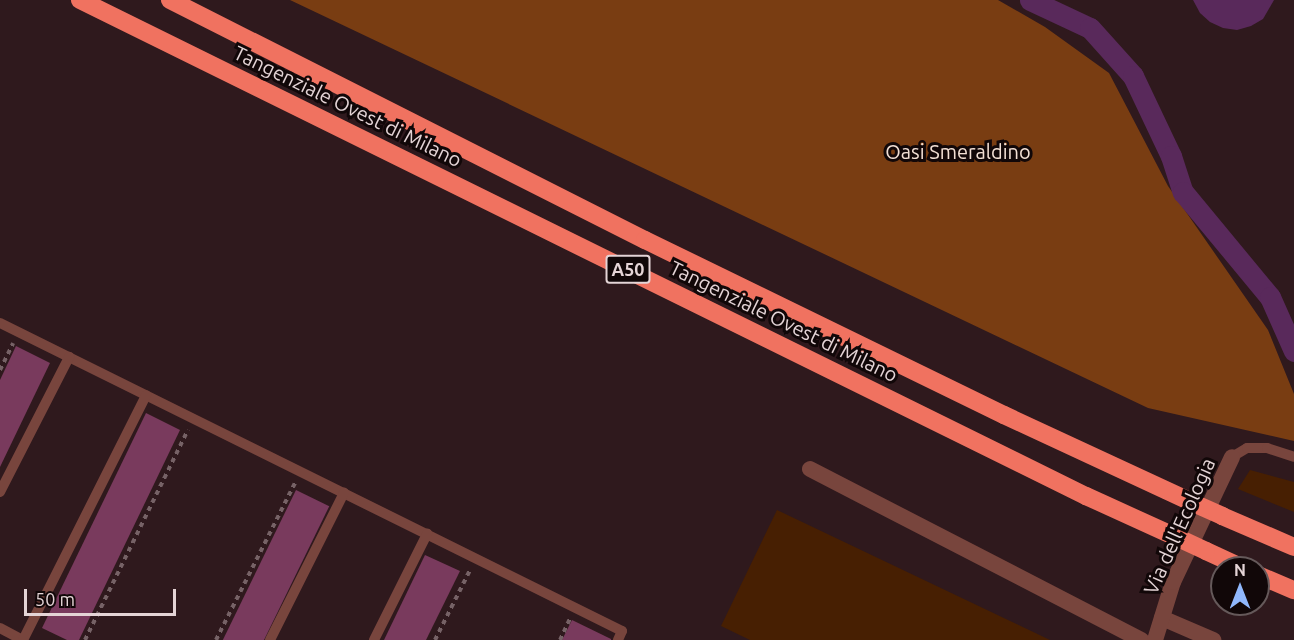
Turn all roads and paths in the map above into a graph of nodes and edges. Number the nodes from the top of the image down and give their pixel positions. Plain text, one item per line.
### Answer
1 (80, 0) edge
2 (170, 0) edge
3 (0, 323) edge
4 (19, 332) junction
5 (69, 357) junction
6 (0, 370) edge
7 (146, 395) junction
8 (193, 419) junction
9 (1232, 458) joint
10 (1294, 458) edge
11 (810, 469) dead end
12 (301, 472) junction
13 (0, 492) edge
14 (344, 493) junction
15 (427, 534) junction
16 (1294, 547) edge
17 (1217, 556) edge
18 (475, 558) junction
19 (1270, 580) edge
20 (1294, 590) edge
21 (576, 608) junction
22 (1162, 618) junction
23 (0, 628) edge
24 (23, 640) edge
25 (85, 640) edge
26 (216, 640) edge
27 (270, 640) edge
28 (374, 640) edge
29 (435, 640) edge
30 (560, 640) edge
31 (618, 640) edge
32 (1142, 640) edge
33 (1155, 640) edge
34 (1213, 640) edge

1 - 17 highway, Tangenziale Ovest di Milano / A50, bridge
2 - 16 highway, Tangenziale Ovest di Milano / A50, bridge
3 - 4 lane
4 - 5 lane
4 - 6 path
5 - 7 lane
5 - 13 lane
7 - 8 lane
7 - 24 lane
8 - 12 lane
8 - 25 path
9 - 10 lane, Via dell'Ecologia
9 - 22 street, Via dell'Ecologia
11 - 32 street
12 - 14 lane
12 - 26 path
14 - 15 lane
14 - 27 lane
15 - 18 lane
15 - 28 lane
18 - 21 lane
18 - 29 path
19 - 20 highway
21 - 30 path
21 - 31 lane
22 - 33 street, Via dell'Ecologia
22 - 34 street
23 - 24 lane

